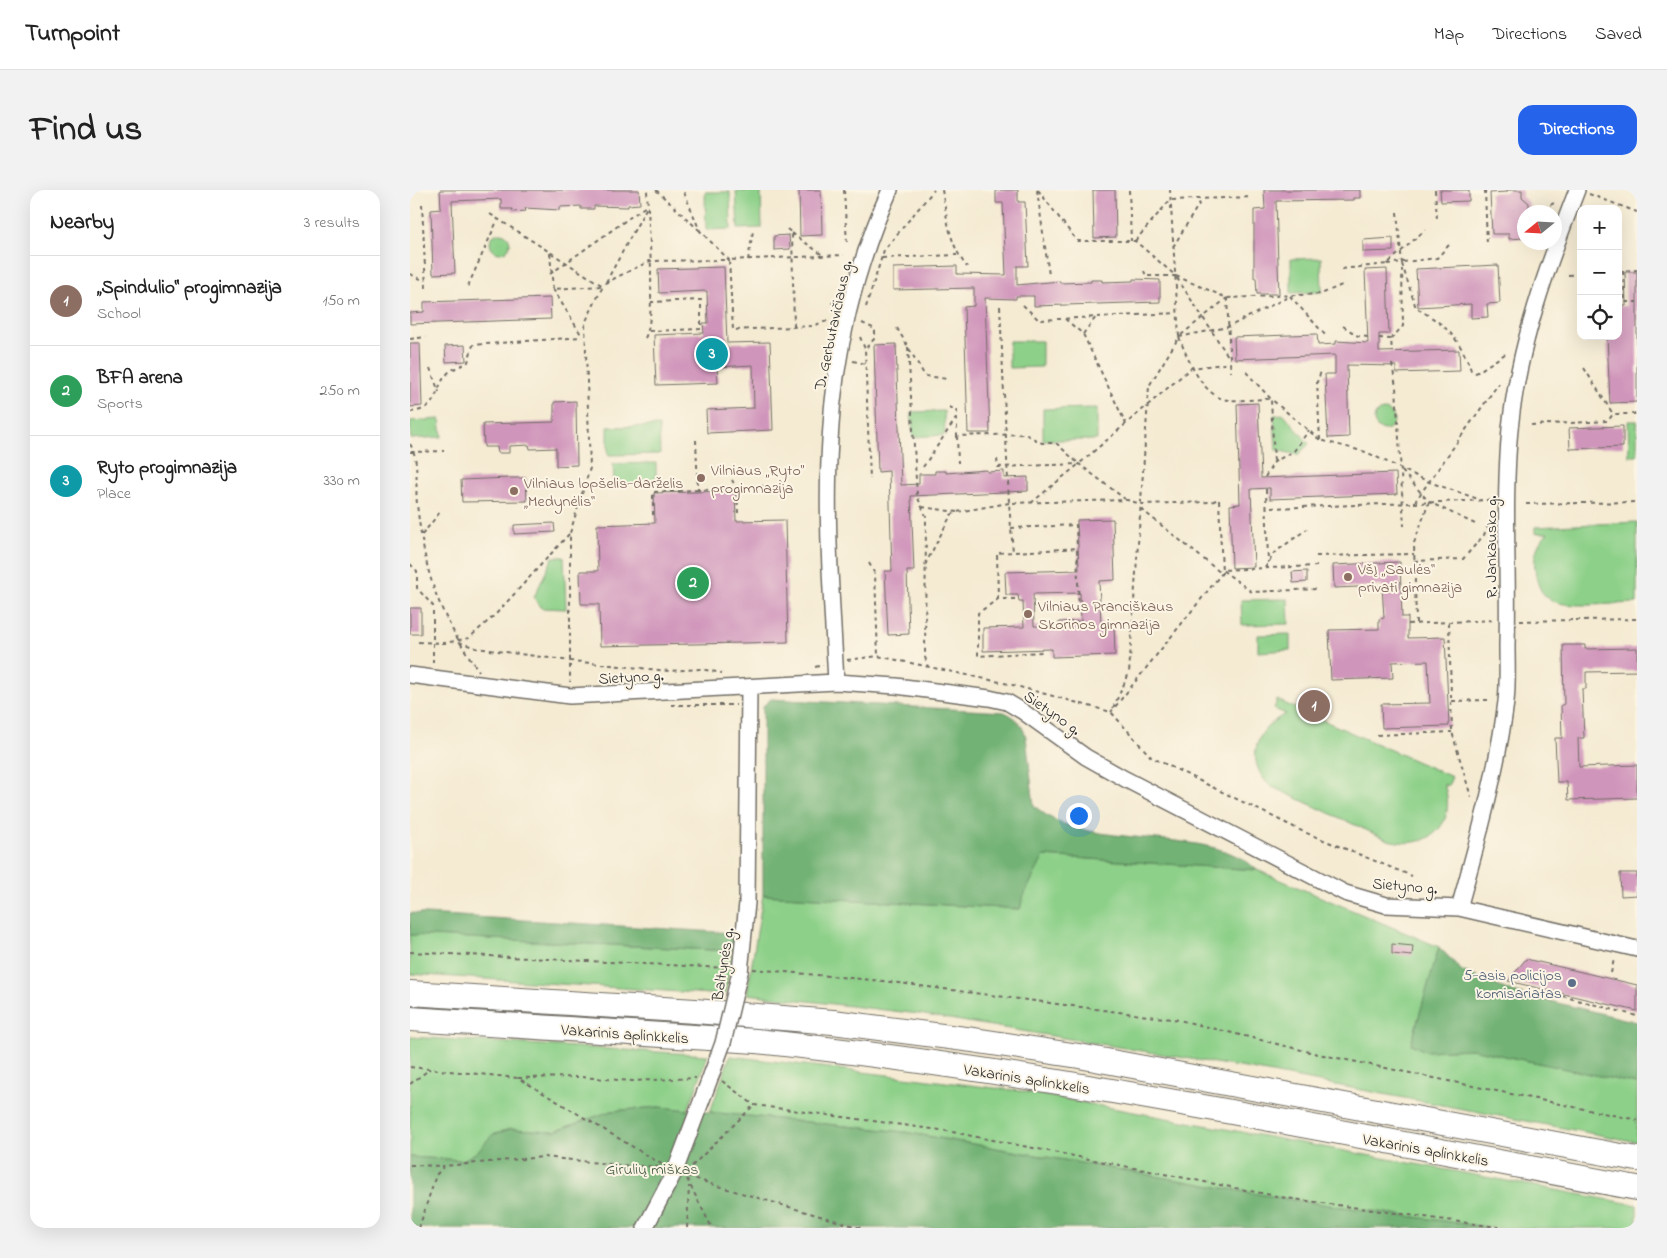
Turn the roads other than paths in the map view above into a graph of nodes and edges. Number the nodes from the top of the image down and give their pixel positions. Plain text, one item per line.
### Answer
1 (890, 190) edge
2 (1577, 190) edge
3 (410, 675) edge
4 (836, 682) junction
5 (749, 688) junction
6 (1459, 908) junction
7 (1637, 949) edge
8 (410, 993) edge
9 (410, 1020) edge
10 (1637, 1159) edge
11 (1637, 1188) edge
12 (645, 1228) edge

1 - 4 street, D. Gerbutavičiaus g.
2 - 6 street, R. Jankausko g.
3 - 5 street, Sietyno g.
4 - 5 street, Sietyno g.
4 - 6 street, Sietyno g.
5 - 12 street, Baltynės g., bridge
6 - 7 street, Sietyno g.
8 - 10 highway, Vakarinis aplinkkelis
9 - 11 highway, Vakarinis aplinkkelis

